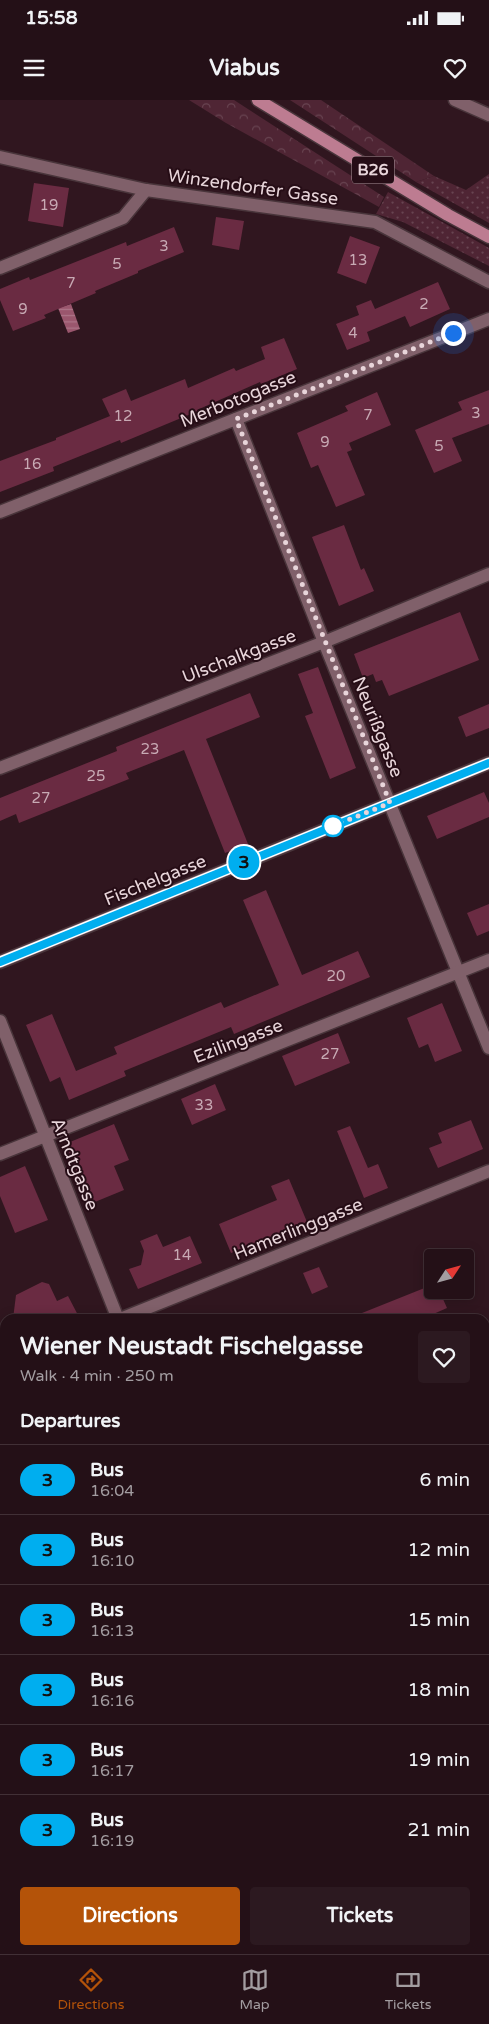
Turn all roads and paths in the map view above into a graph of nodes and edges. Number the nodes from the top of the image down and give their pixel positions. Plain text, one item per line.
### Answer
1 (258, 100) edge
2 (454, 100) edge
3 (489, 115) edge
4 (0, 157) edge
5 (146, 190) junction
6 (489, 237) edge
7 (0, 268) edge
8 (489, 282) edge
9 (489, 319) edge
10 (236, 419) junction
11 (0, 512) edge
12 (489, 574) edge
13 (324, 642) junction
14 (489, 763) edge
15 (0, 768) edge
16 (390, 803) junction
17 (489, 960) edge
18 (0, 962) edge
19 (459, 973) junction
20 (0, 1021) edge
21 (489, 1048) edge
22 (46, 1136) junction
23 (0, 1154) edge
24 (489, 1171) edge
25 (117, 1314) edge
26 (132, 1314) edge

1 - 6 main road, B26
2 - 3 street
4 - 5 street, Winzendorfer Gasse
5 - 7 street
5 - 8 street, Winzendorfer Gasse
9 - 10 street, Merbotogasse
10 - 11 street, Merbotogasse
10 - 13 street, Neurißgasse
12 - 13 street, Ulschalkgasse
13 - 15 street, Ulschalkgasse
13 - 16 street, Neurißgasse
14 - 16 street, Fischelgasse
16 - 18 street, Fischelgasse
16 - 19 street, Neurißgasse
17 - 19 street, Ezilingasse
19 - 21 street, Neurißgasse
19 - 22 street, Ezilingasse
20 - 22 street, Arndtgasse
22 - 23 street, Ezilingasse
22 - 25 street, Arndtgasse
24 - 26 street, Hamerlinggasse

